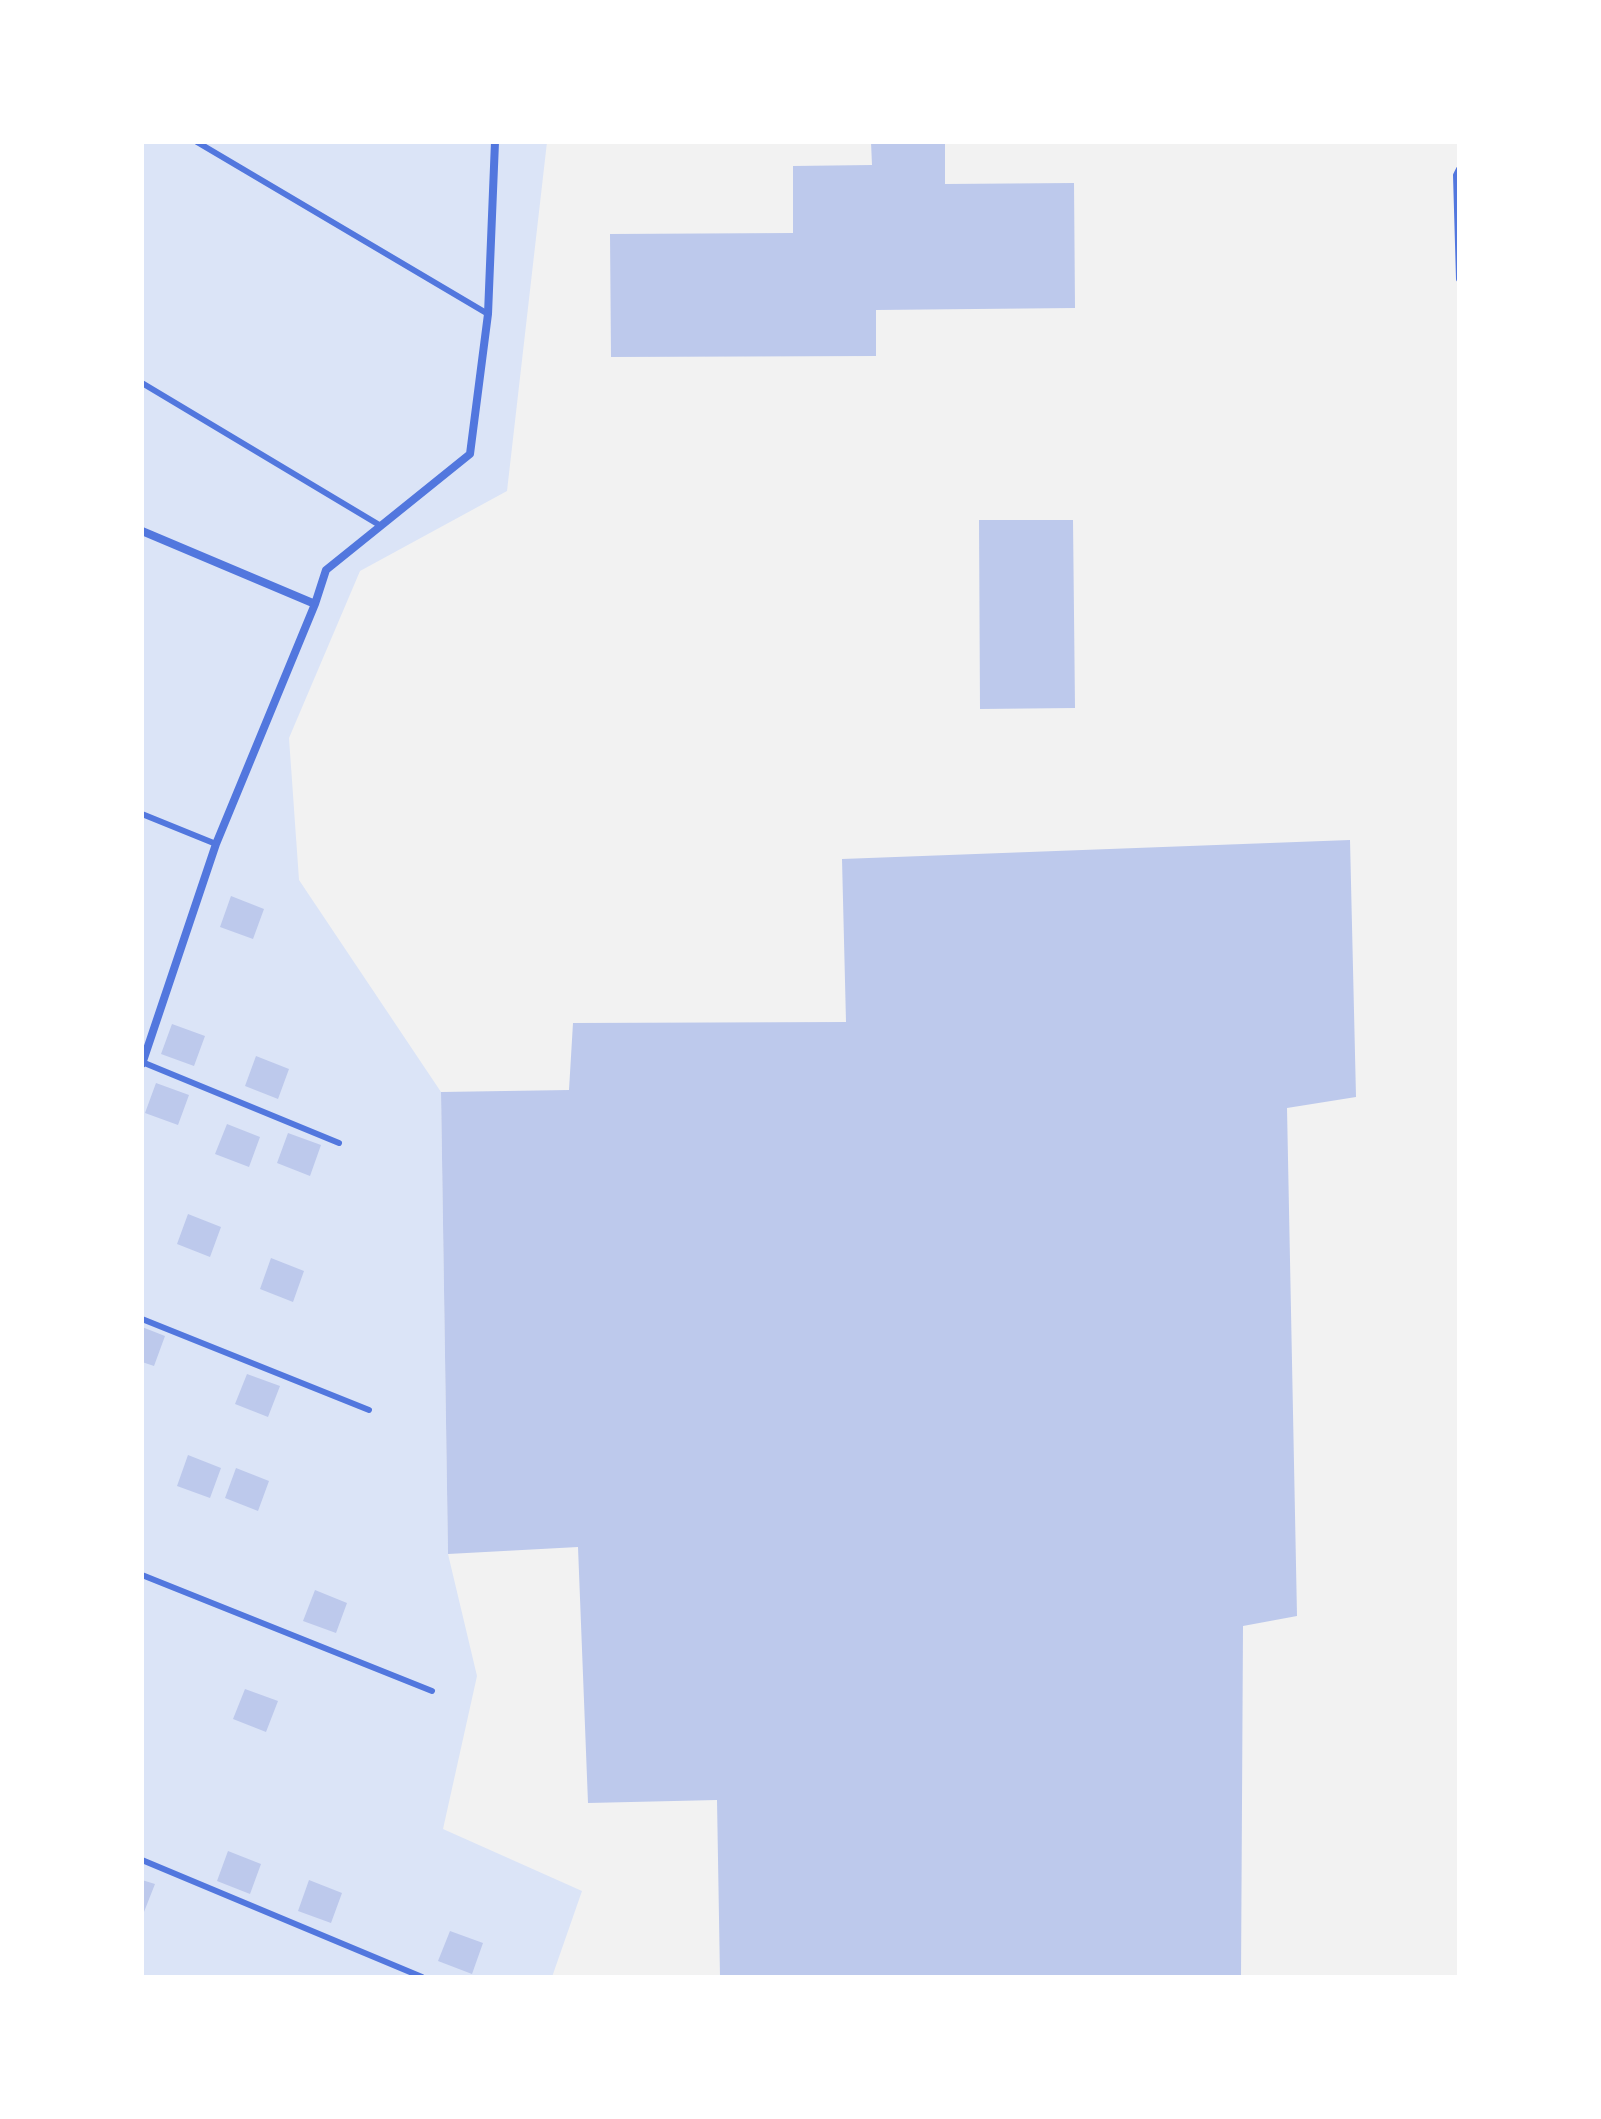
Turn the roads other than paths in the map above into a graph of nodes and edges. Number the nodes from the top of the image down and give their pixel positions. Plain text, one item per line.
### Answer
1 (197, 142) edge
2 (495, 142) edge
3 (1459, 169) edge
4 (1459, 279) edge
5 (488, 314) junction
6 (142, 383) edge
7 (381, 526) junction
8 (142, 531) edge
9 (315, 604) junction
10 (142, 814) edge
11 (216, 844) junction
12 (142, 1063) edge
13 (339, 1143) dead end
14 (142, 1319) edge
15 (369, 1410) dead end
16 (142, 1575) edge
17 (432, 1691) dead end
18 (142, 1860) edge
19 (422, 1977) edge

1 - 5 lane
2 - 5 street
3 - 4 lane
5 - 7 street
6 - 7 lane
7 - 9 street
8 - 9 street
9 - 11 street
10 - 11 lane
11 - 12 street
12 - 13 lane
14 - 15 lane
16 - 17 lane
18 - 19 lane

